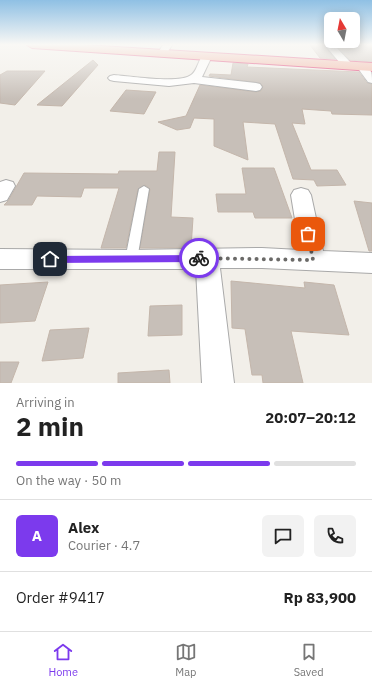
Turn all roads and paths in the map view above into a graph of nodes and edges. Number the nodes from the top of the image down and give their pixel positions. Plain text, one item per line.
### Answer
1 (203, 63) edge
2 (327, 63) edge
3 (334, 63) edge
4 (347, 64) junction
5 (369, 66) edge
6 (114, 78) dead end
7 (194, 79) junction
8 (372, 80) edge
9 (256, 87) dead end
10 (144, 189) dead end
11 (301, 195) dead end
12 (207, 258) junction
13 (0, 259) edge
14 (131, 260) junction
15 (313, 260) junction
16 (372, 263) edge
17 (218, 383) edge

1 - 7 street
2 - 4 highway
3 - 4 highway
4 - 5 highway
5 - 8 street
6 - 7 street
7 - 9 street
10 - 14 lane
11 - 15 street
12 - 14 street
12 - 15 street
12 - 17 street
13 - 14 street
15 - 16 street

